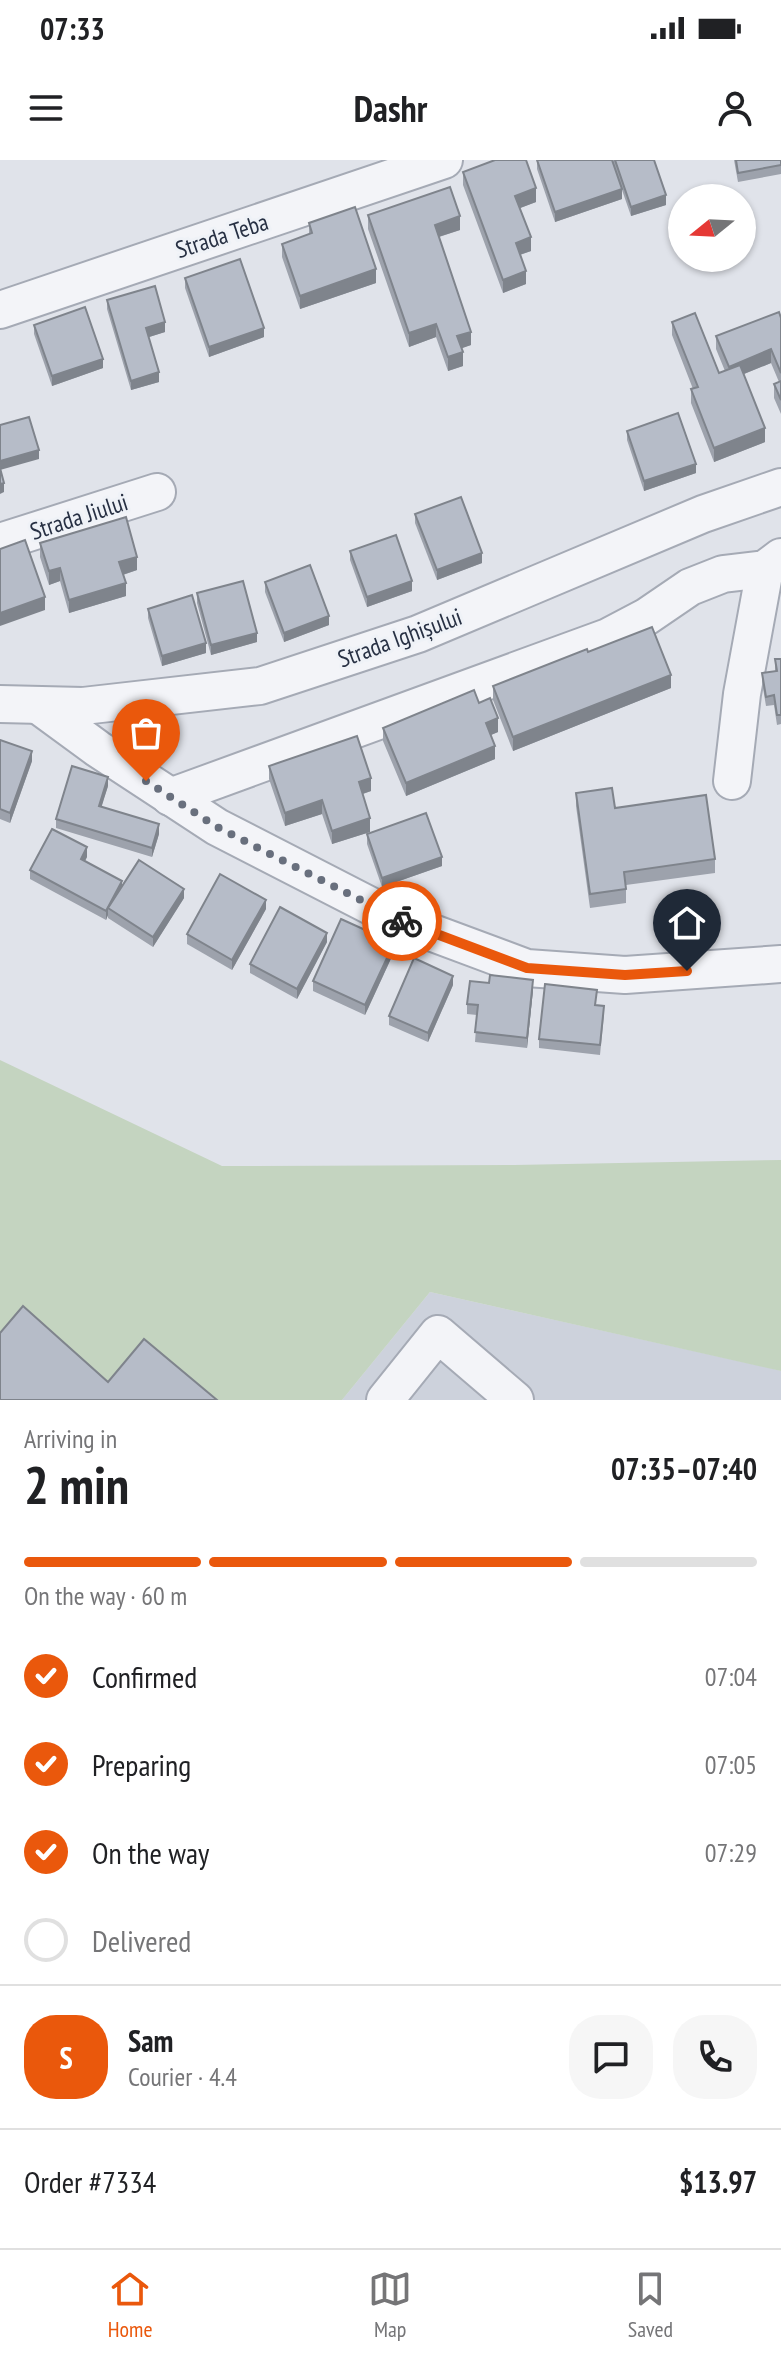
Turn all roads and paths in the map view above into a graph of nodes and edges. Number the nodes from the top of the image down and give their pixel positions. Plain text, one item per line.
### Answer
1 (444, 160) edge
2 (0, 310) edge
3 (781, 487) edge
4 (157, 492) dead end
5 (0, 542) edge
6 (773, 563) edge
7 (0, 704) edge
8 (38, 705) junction
9 (732, 781) dead end
10 (170, 797) junction
11 (781, 964) edge
12 (385, 1400) edge
13 (515, 1400) edge

1 - 2 street, Strada Teba
3 - 8 street, Strada Ighișului
4 - 5 street, Strada Jiului
6 - 9 street
6 - 10 street
7 - 8 street, Strada Ighișului
8 - 10 street
10 - 11 street
12 - 13 street

